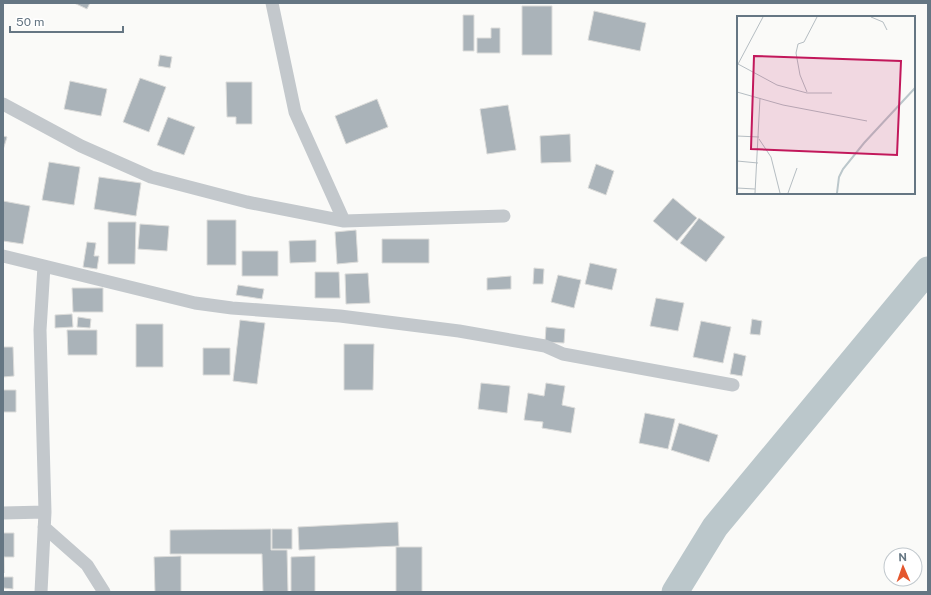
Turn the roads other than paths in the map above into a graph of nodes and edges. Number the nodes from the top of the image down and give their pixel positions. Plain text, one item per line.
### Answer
1 (272, 3) edge
2 (3, 104) edge
3 (504, 216) dead end
4 (344, 221) junction
5 (3, 256) edge
6 (44, 266) junction
7 (733, 385) dead end
8 (45, 512) junction
9 (3, 513) edge
10 (44, 527) junction
11 (41, 592) edge
12 (104, 592) edge

1 - 4 street
2 - 4 street
3 - 4 street
5 - 6 street
6 - 7 street
6 - 8 street
8 - 9 street
8 - 10 street
10 - 11 street
10 - 12 street

